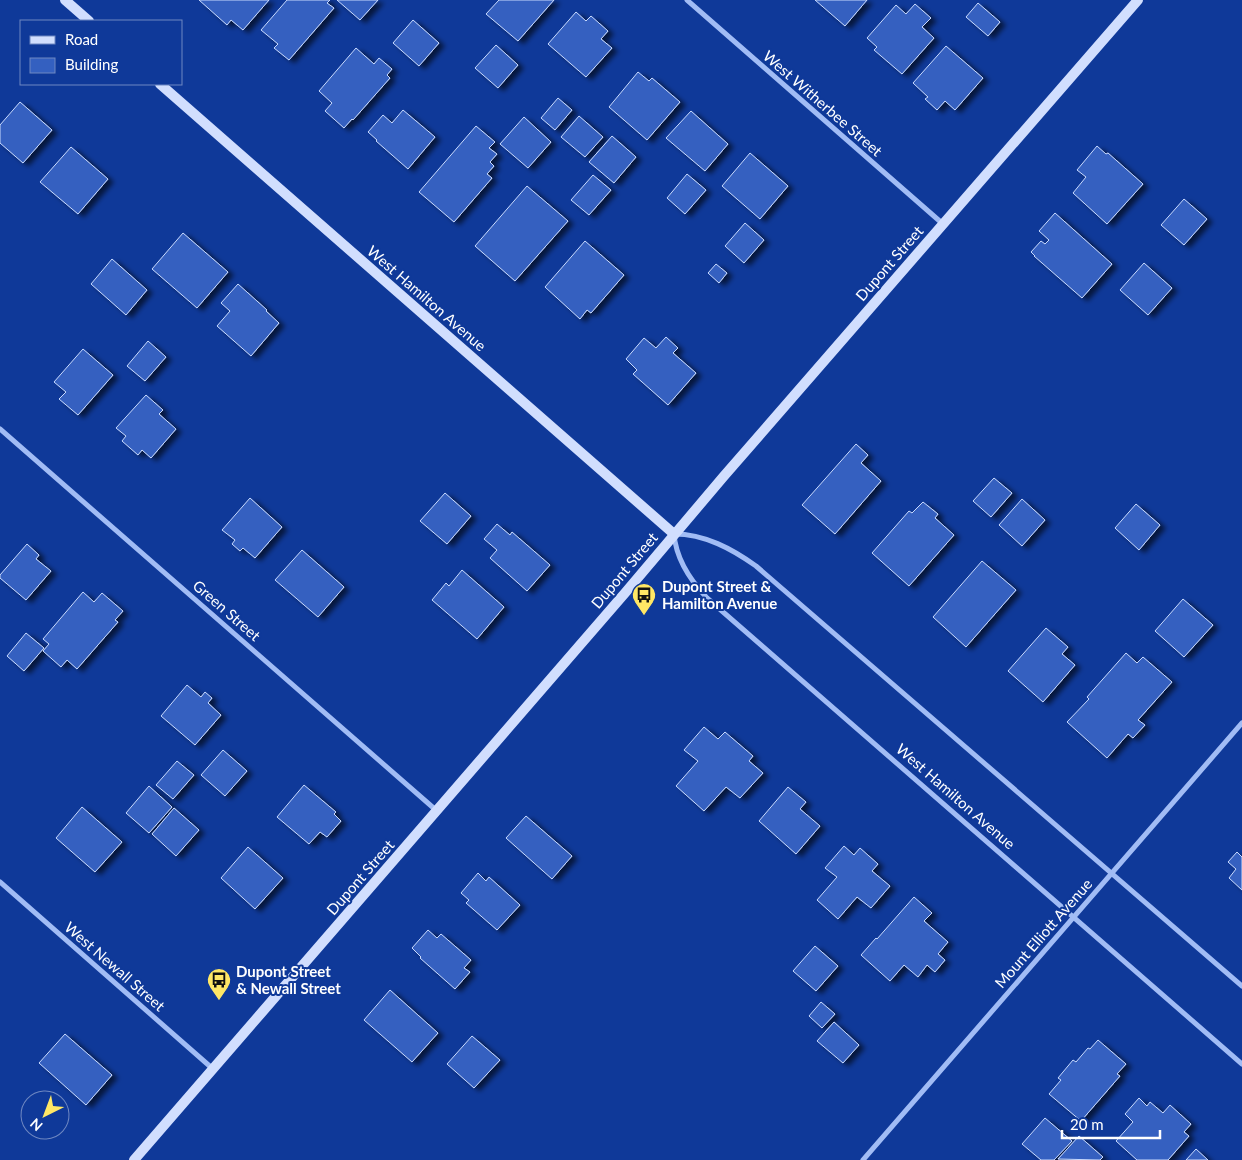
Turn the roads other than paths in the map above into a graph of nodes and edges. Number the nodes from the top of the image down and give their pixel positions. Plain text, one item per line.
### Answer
1 (65, 0) edge
2 (687, 0) edge
3 (1138, 0) edge
4 (88, 20) edge
5 (161, 85) edge
6 (943, 224) junction
7 (0, 429) edge
8 (674, 534) junction
9 (1242, 723) edge
10 (437, 811) junction
11 (1112, 873) junction
12 (0, 882) edge
13 (1073, 917) junction
14 (1242, 986) edge
15 (1242, 1064) edge
16 (213, 1069) junction
17 (134, 1160) edge
18 (863, 1160) edge

1 - 4 street
2 - 6 street, West Witherbee Street
3 - 6 street, Dupont Street
5 - 8 street, West Hamilton Avenue
6 - 8 street, Dupont Street
7 - 10 street, Green Street
8 - 10 street, Dupont Street
8 - 11 street
8 - 13 street, West Hamilton Avenue
9 - 11 street, Mount Elliott Avenue
10 - 16 street, Dupont Street
11 - 13 street, Mount Elliott Avenue
11 - 14 street
12 - 16 street, West Newall Street
13 - 15 street, West Hamilton Avenue
13 - 18 street, Mount Elliott Avenue
16 - 17 street, Dupont Street

